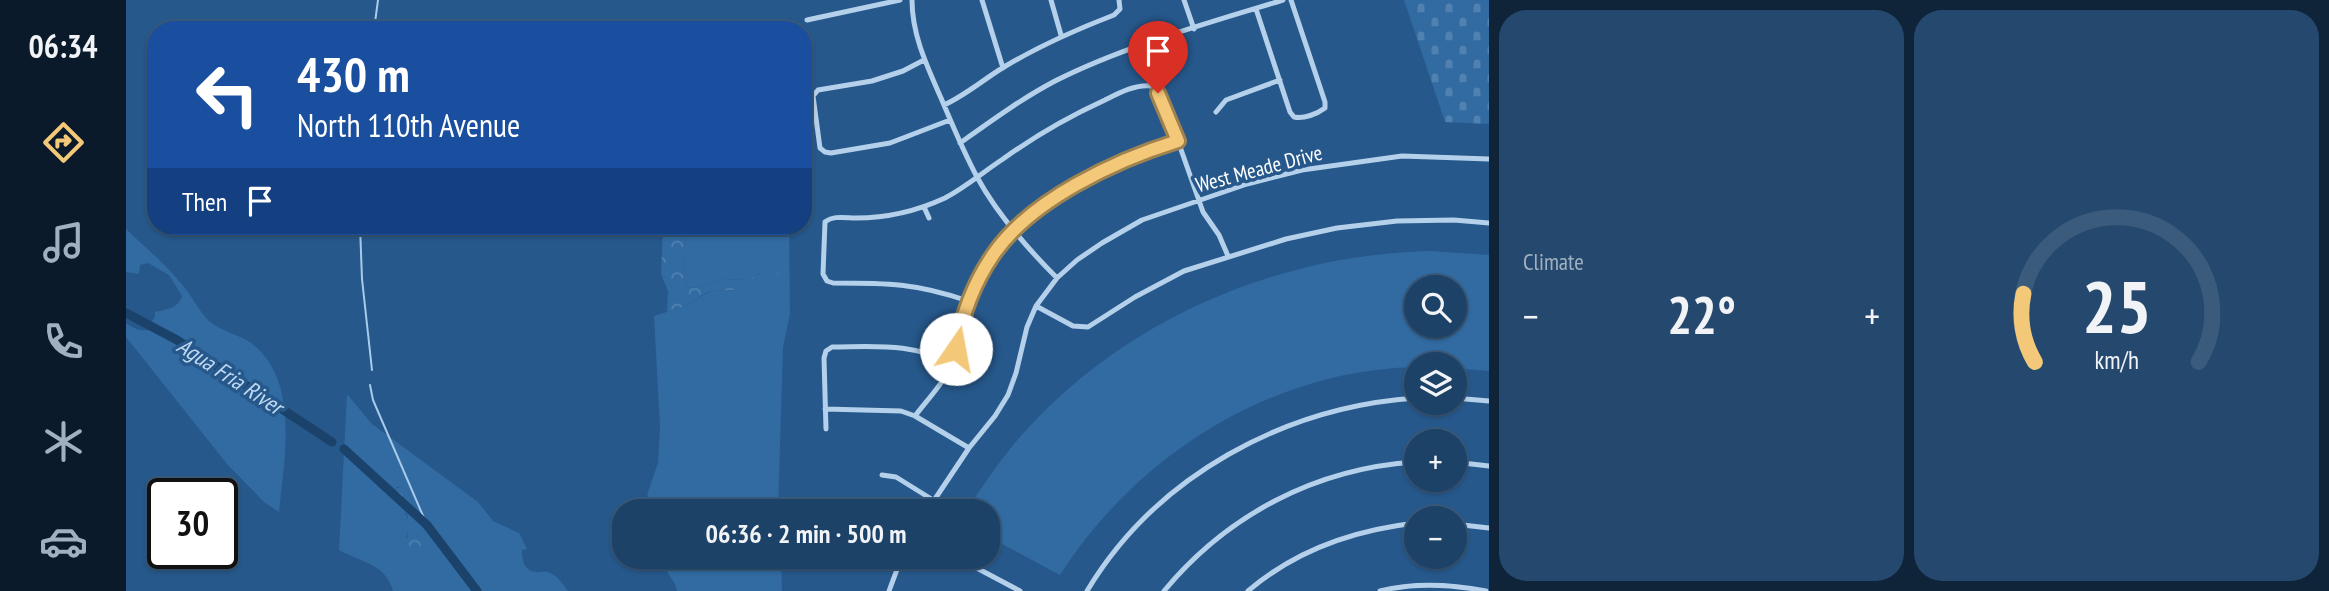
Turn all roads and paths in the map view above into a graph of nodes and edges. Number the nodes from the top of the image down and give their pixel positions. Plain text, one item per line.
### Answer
1 (900, 0) edge
2 (912, 0) edge
3 (982, 0) edge
4 (1051, 0) edge
5 (1119, 0) edge
6 (1184, 0) edge
7 (1283, 0) edge
8 (1291, 0) edge
9 (1256, 9) junction
10 (807, 20) dead end
11 (1194, 29) junction
12 (1062, 35) junction
13 (924, 60) junction
14 (1003, 68) junction
15 (1280, 80) junction
16 (944, 105) junction
17 (1216, 112) dead end
18 (950, 120) junction
19 (1178, 141) junction
20 (960, 143) junction
21 (1489, 159) edge
22 (978, 178) junction
23 (1198, 201) junction
24 (924, 207) junction
25 (929, 218) dead end
26 (1489, 223) edge
27 (1014, 229) junction
28 (1228, 256) junction
29 (1057, 278) junction
30 (968, 301) junction
31 (1036, 306) junction
32 (1081, 327) junction
33 (1081, 336) dead end
34 (951, 365) junction
35 (1016, 373) junction
36 (1025, 376) dead end
37 (1404, 399) edge
38 (1467, 399) edge
39 (1489, 401) edge
40 (825, 409) junction
41 (915, 416) junction
42 (826, 429) dead end
43 (969, 448) junction
44 (1404, 462) edge
45 (1467, 463) edge
46 (1489, 466) edge
47 (882, 475) dead end
48 (931, 499) edge
49 (934, 499) edge
50 (1404, 524) edge
51 (1467, 525) edge
52 (1489, 528) edge
53 (896, 569) edge
54 (978, 569) edge
55 (1018, 590) edge
56 (889, 591) edge
57 (1087, 591) edge
58 (1164, 591) edge
59 (1248, 591) edge
60 (1380, 591) edge
61 (1486, 591) edge

1 - 10 street
2 - 13 street
3 - 14 street
4 - 12 street
5 - 12 street
6 - 11 street
7 - 9 street
8 - 15 street
9 - 11 street
9 - 15 street
11 - 20 street
12 - 14 street
13 - 16 street
13 - 18 street
14 - 16 street
15 - 17 street
16 - 18 street
18 - 20 street
19 - 22 street
19 - 23 street
19 - 27 street
20 - 22 street
21 - 23 street, West Meade Drive
22 - 24 street
22 - 27 street
23 - 28 street
23 - 29 street, West Meade Drive
24 - 25 street
24 - 30 street
26 - 28 street
27 - 29 street
27 - 30 street
28 - 32 street
29 - 31 street, West Meade Drive
30 - 34 street
31 - 32 street
31 - 35 street, West Meade Drive
32 - 33 street
34 - 40 street
34 - 41 street
35 - 36 street
35 - 43 street, West Meade Drive
37 - 57 street
38 - 39 street
40 - 41 street
40 - 42 street
41 - 43 street
43 - 49 street, West Meade Drive
44 - 58 street
45 - 46 street
47 - 48 street
50 - 59 street
51 - 52 street
53 - 56 street
54 - 55 street
60 - 61 street

